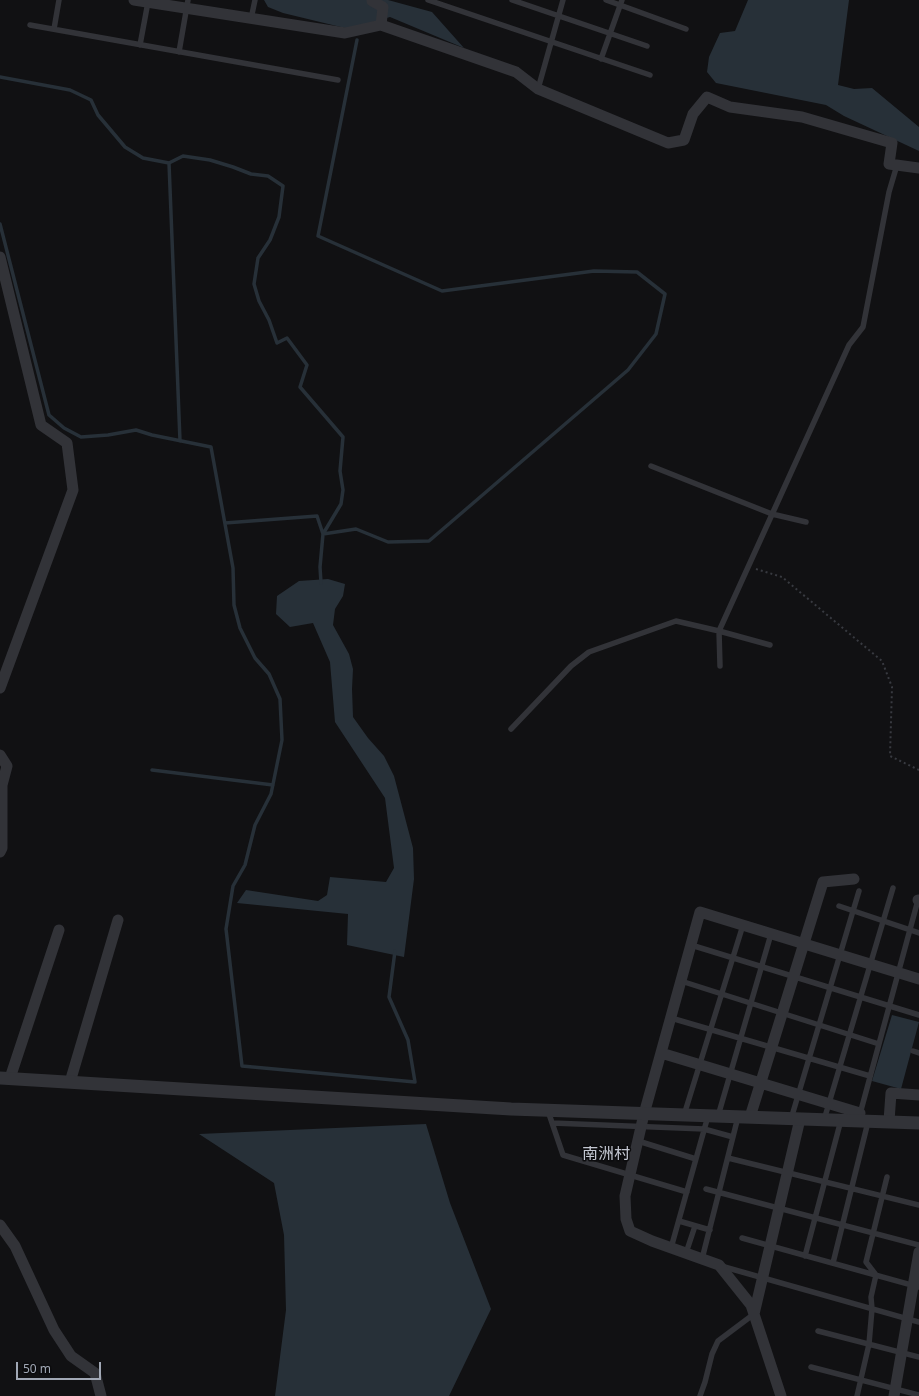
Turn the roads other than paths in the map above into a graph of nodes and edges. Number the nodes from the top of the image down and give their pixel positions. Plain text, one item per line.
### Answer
1 (58, 0) edge
2 (134, 0) edge
3 (255, 0) edge
4 (372, 0) edge
5 (428, 0) edge
6 (512, 0) edge
7 (563, 0) edge
8 (606, 0) edge
9 (148, 1) edge
10 (621, 3) edge
11 (187, 4) edge
12 (559, 16) junction
13 (251, 19) junction
14 (30, 25) dead end
15 (381, 25) junction
16 (54, 29) junction
17 (686, 29) dead end
18 (610, 34) junction
19 (551, 42) junction
20 (140, 45) junction
21 (647, 46) dead end
22 (179, 52) junction
23 (602, 59) junction
24 (650, 75) dead end
25 (338, 80) dead end
26 (538, 89) junction
27 (897, 165) junction
28 (919, 168) edge
29 (0, 257) edge
30 (651, 466) dead end
31 (772, 514) junction
32 (806, 522) dead end
33 (719, 631) junction
34 (770, 645) dead end
35 (720, 666) dead end
36 (0, 688) edge
37 (511, 729) dead end
38 (0, 755) edge
39 (1, 784) edge
40 (0, 852) edge
41 (854, 879) dead end
42 (893, 888) dead end
43 (859, 891) dead end
44 (918, 900) edge
45 (839, 906) dead end
46 (853, 911) junction
47 (118, 920) dead end
48 (883, 921) junction
49 (744, 925) junction
50 (59, 930) dead end
51 (910, 930) junction
52 (919, 933) edge
53 (771, 934) junction
54 (804, 944) junction
55 (691, 945) junction
56 (840, 955) junction
57 (733, 958) junction
58 (870, 964) junction
59 (762, 966) junction
60 (898, 973) junction
61 (794, 976) junction
62 (919, 979) edge
63 (681, 981) junction
64 (830, 988) junction
65 (722, 994) junction
66 (861, 997) junction
67 (751, 1003) junction
68 (889, 1006) junction
69 (783, 1013) junction
70 (919, 1015) edge
71 (671, 1018) junction
72 (819, 1025) junction
73 (711, 1029) junction
74 (849, 1034) junction
75 (741, 1038) junction
76 (879, 1044) junction
77 (772, 1047) junction
78 (661, 1053) junction
79 (809, 1058) junction
80 (700, 1065) junction
81 (840, 1067) junction
82 (730, 1074) junction
83 (870, 1076) junction
84 (5, 1078) edge
85 (70, 1082) junction
86 (761, 1083) junction
87 (798, 1094) junction
88 (919, 1095) edge
89 (829, 1103) junction
90 (684, 1115) junction
91 (550, 1116) junction
92 (713, 1116) junction
93 (744, 1117) junction
94 (862, 1118) junction
95 (795, 1119) junction
96 (643, 1120) junction
97 (824, 1120) junction
98 (841, 1120) junction
99 (889, 1121) junction
100 (919, 1123) edge
101 (704, 1129) junction
102 (733, 1137) junction
103 (638, 1141) junction
104 (696, 1158) junction
105 (728, 1158) junction
106 (787, 1172) junction
107 (630, 1175) junction
108 (887, 1177) dead end
109 (825, 1182) junction
110 (852, 1188) junction
111 (706, 1189) dead end
112 (687, 1192) junction
113 (719, 1192) junction
114 (882, 1196) junction
115 (919, 1204) edge
116 (779, 1208) junction
117 (815, 1218) junction
118 (679, 1221) junction
119 (0, 1225) edge
120 (843, 1225) junction
121 (695, 1226) junction
122 (710, 1230) junction
123 (873, 1233) junction
124 (742, 1238) dead end
125 (770, 1246) junction
126 (919, 1246) edge
127 (671, 1248) junction
128 (919, 1252) edge
129 (686, 1253) junction
130 (805, 1256) junction
131 (702, 1259) junction
132 (833, 1263) junction
133 (719, 1265) junction
134 (876, 1275) junction
135 (763, 1278) junction
136 (916, 1286) edge
137 (872, 1308) junction
138 (754, 1314) junction
139 (907, 1318) junction
140 (919, 1322) edge
141 (818, 1331) dead end
142 (869, 1344) junction
143 (901, 1353) junction
144 (919, 1357) edge
145 (812, 1367) dead end
146 (861, 1379) junction
147 (894, 1392) edge
148 (919, 1395) edge
149 (101, 1396) edge
150 (700, 1396) edge
151 (781, 1396) edge
152 (857, 1396) edge

1 - 16 lane
2 - 9 street
3 - 13 lane
4 - 15 street
5 - 19 lane
6 - 12 lane
7 - 12 lane
8 - 10 lane
9 - 11 street
9 - 20 lane
10 - 17 lane
10 - 18 lane
11 - 13 street
11 - 22 lane
12 - 18 lane
12 - 19 lane
13 - 15 street
14 - 16 lane
15 - 26 street
16 - 20 lane
18 - 21 lane
18 - 23 lane
19 - 23 lane
19 - 26 lane
20 - 22 lane
22 - 25 lane
23 - 24 lane
26 - 27 street
27 - 28 street
27 - 31 lane
29 - 36 street
30 - 31 lane
31 - 32 lane
31 - 33 lane
33 - 34 lane
33 - 35 lane
33 - 37 lane
38 - 39 street
39 - 40 street
41 - 54 street
42 - 48 lane
43 - 46 lane
44 - 51 lane
45 - 46 lane
46 - 48 lane
46 - 56 lane
47 - 85 street
48 - 51 lane
48 - 58 lane
49 - 53 street
49 - 55 street
49 - 57 lane
50 - 84 street
51 - 52 lane
51 - 60 lane
53 - 54 street
53 - 59 lane
54 - 56 street
54 - 61 street
55 - 57 lane
55 - 63 street
56 - 58 street
56 - 64 lane
57 - 59 lane
57 - 65 lane
58 - 60 street
58 - 66 lane
59 - 61 lane
59 - 67 lane
60 - 62 street
60 - 68 lane
61 - 64 lane
61 - 69 street
63 - 65 lane
63 - 71 street
64 - 66 lane
64 - 72 lane
65 - 67 lane
65 - 73 lane
66 - 68 lane
66 - 74 lane
67 - 69 lane
67 - 75 lane
68 - 70 lane
68 - 76 lane
69 - 72 lane
69 - 77 street
71 - 73 lane
71 - 78 street
72 - 74 lane
72 - 79 lane
73 - 75 lane
73 - 80 lane
74 - 76 lane
74 - 81 lane
75 - 77 lane
75 - 82 lane
76 - 83 lane
77 - 79 lane
77 - 86 street
78 - 80 street
78 - 96 street
79 - 81 lane
79 - 87 lane
80 - 82 street
80 - 90 lane
81 - 83 lane
81 - 89 lane
82 - 86 street
82 - 92 lane
83 - 94 lane
84 - 85 street
85 - 91 street
86 - 87 street
86 - 93 street
87 - 89 street
87 - 95 lane
88 - 99 street
89 - 94 street
89 - 97 lane
90 - 92 street
90 - 96 street
91 - 96 street
91 - 107 lane
92 - 93 street
92 - 101 lane
93 - 95 street
93 - 102 lane
94 - 98 street
94 - 99 street
94 - 110 lane
95 - 97 street
95 - 106 street
96 - 101 lane
96 - 103 street
97 - 98 street
98 - 109 lane
99 - 100 street
101 - 102 lane
101 - 104 lane
102 - 105 lane
103 - 104 lane
103 - 107 street
104 - 112 lane
105 - 106 lane
105 - 113 lane
106 - 109 lane
106 - 116 street
107 - 112 lane
107 - 127 street
108 - 114 lane
109 - 110 lane
109 - 117 lane
110 - 114 lane
110 - 120 lane
111 - 113 lane
112 - 118 lane
113 - 116 lane
113 - 122 lane
114 - 115 lane
114 - 123 lane
116 - 117 lane
116 - 125 street
117 - 120 lane
117 - 130 lane
118 - 121 lane
118 - 127 lane
119 - 149 street
120 - 123 lane
120 - 132 lane
121 - 122 lane
121 - 129 lane
122 - 131 lane
123 - 126 lane
123 - 134 lane
124 - 125 lane
125 - 130 lane
125 - 135 street
127 - 129 street
128 - 136 street
129 - 131 street
130 - 132 lane
131 - 133 street
132 - 134 lane
133 - 135 lane
133 - 138 street
134 - 136 lane
134 - 137 lane
135 - 137 lane
135 - 138 street
136 - 139 street
137 - 139 lane
137 - 142 lane
138 - 150 lane
138 - 151 street
139 - 140 lane
139 - 143 street
141 - 142 lane
142 - 143 lane
142 - 146 lane
143 - 144 lane
143 - 147 street
145 - 146 lane
146 - 147 lane
146 - 152 lane
147 - 148 lane

